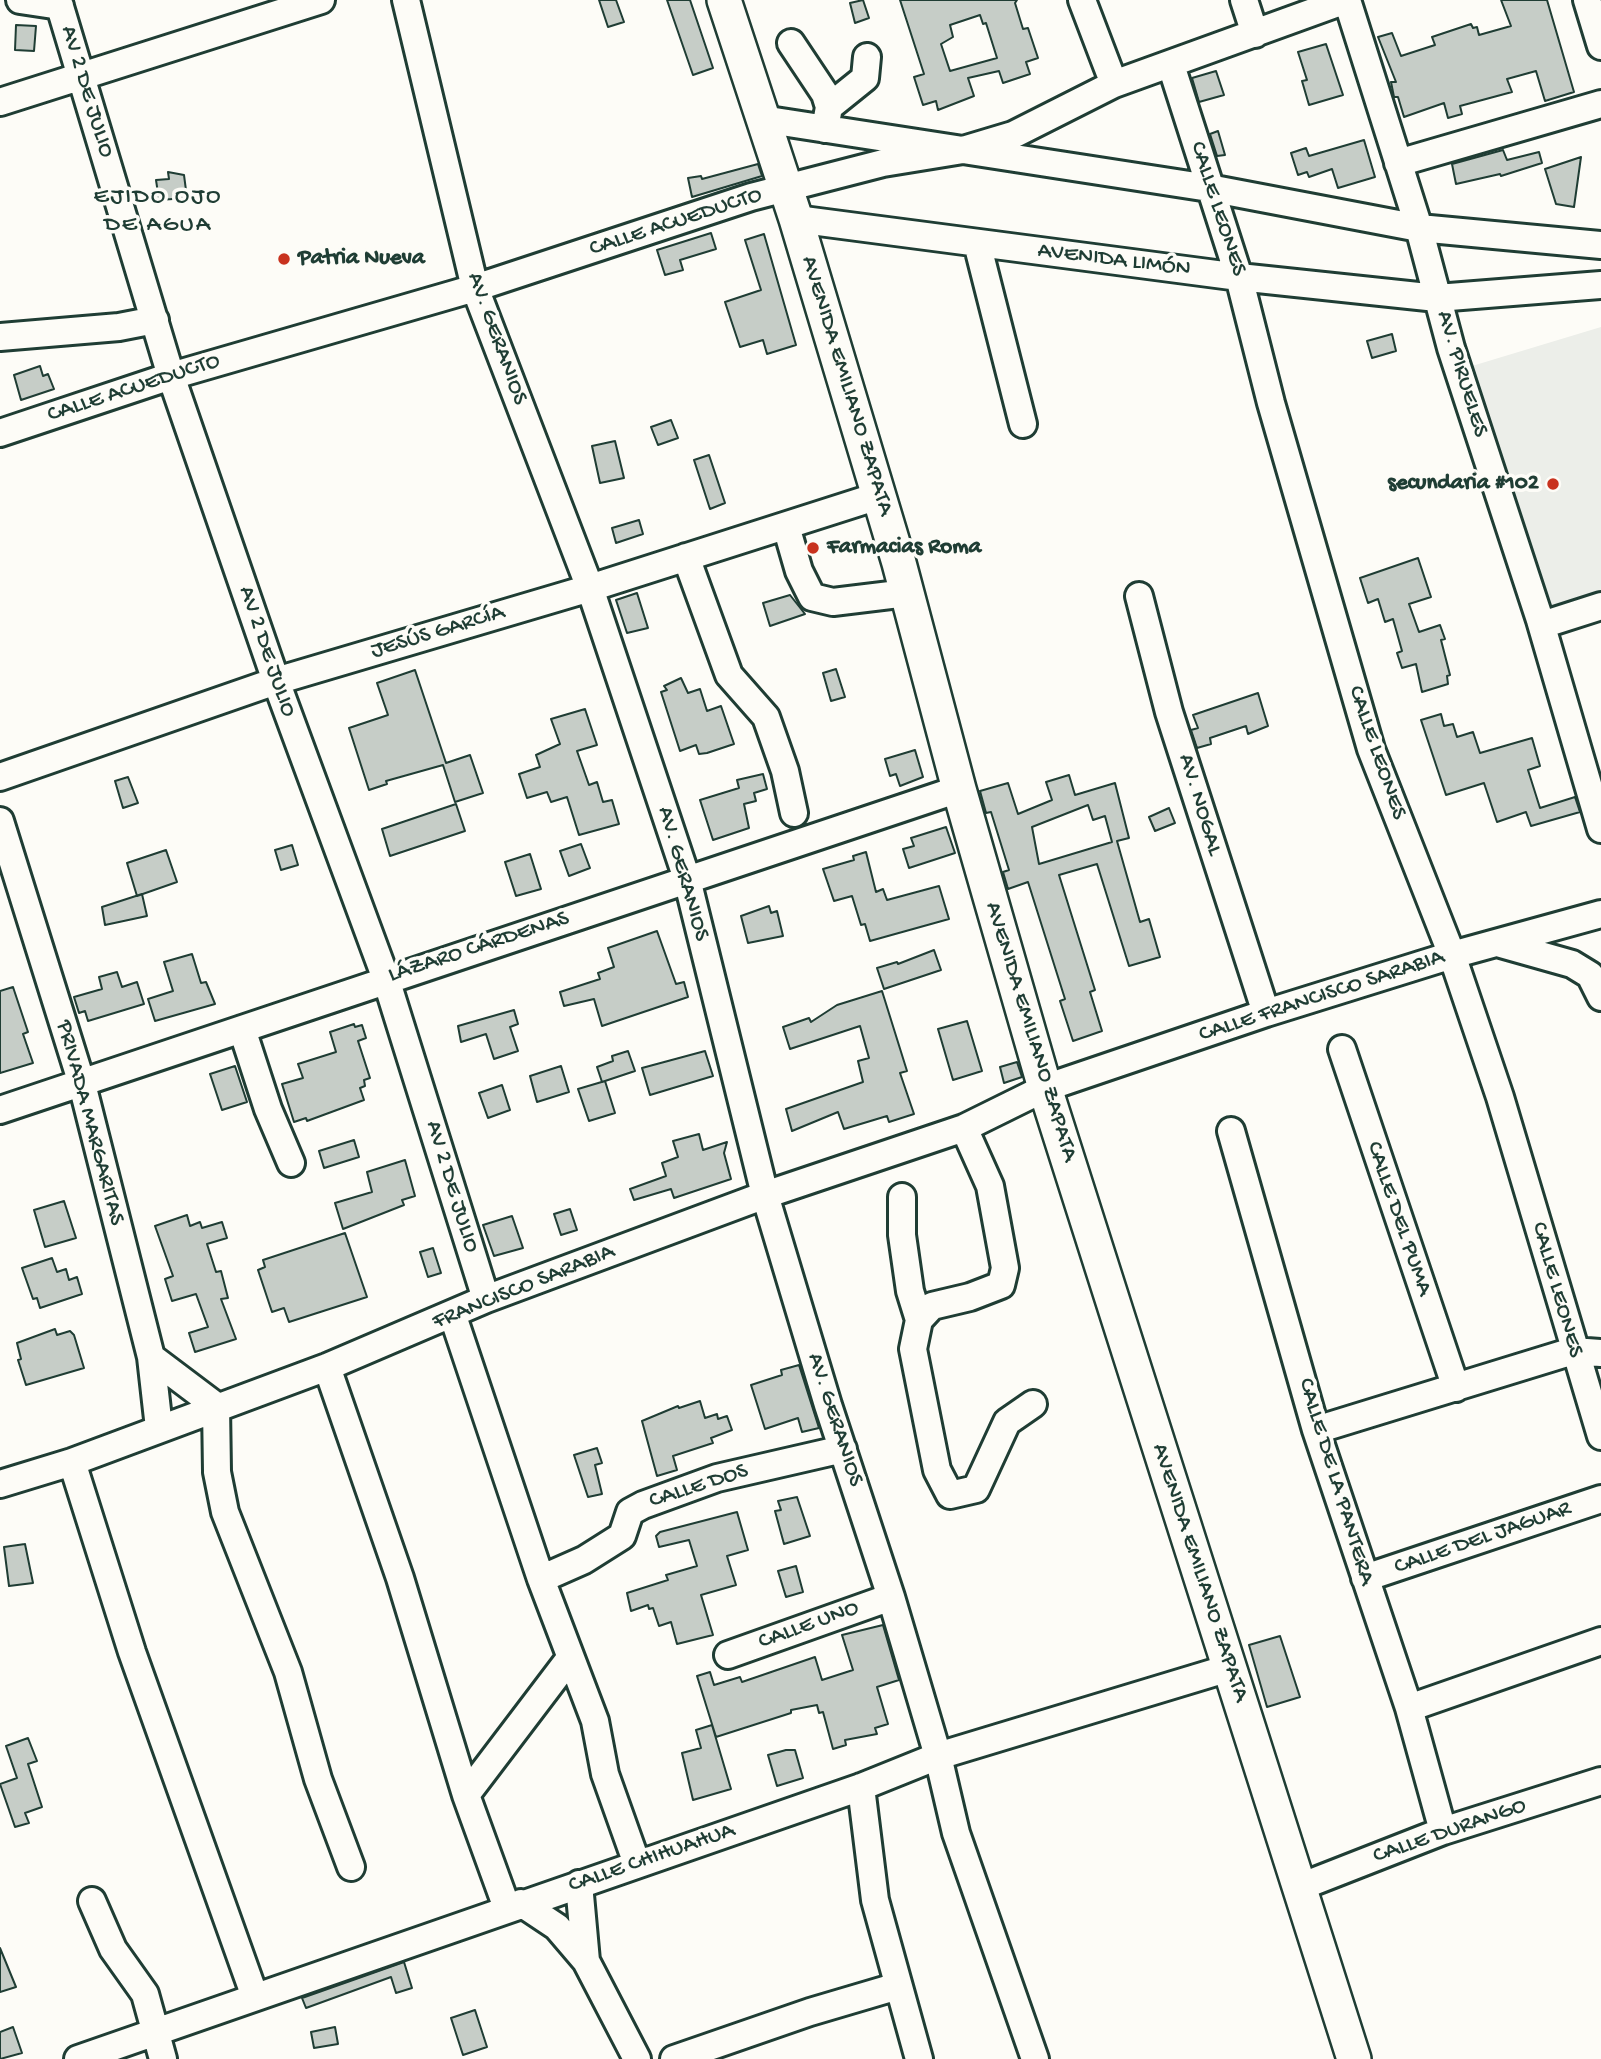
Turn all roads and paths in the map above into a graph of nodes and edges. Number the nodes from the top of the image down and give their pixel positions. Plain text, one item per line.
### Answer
1 (20, 0) edge
2 (321, 0) edge
3 (405, 0) edge
4 (724, 0) edge
5 (1082, 0) edge
6 (1244, 0) edge
7 (1346, 0) edge
8 (1587, 0) edge
9 (59, 3) edge
10 (1315, 5) edge
11 (1255, 33) junction
12 (791, 43) dead end
13 (1601, 46) edge
14 (867, 57) dead end
15 (1171, 65) junction
16 (81, 76) junction
17 (1114, 84) junction
18 (0, 102) edge
19 (1601, 104) edge
20 (827, 118) junction
21 (762, 119) junction
22 (962, 150) junction
23 (1398, 163) junction
24 (1209, 188) junction
25 (784, 189) junction
26 (796, 219) junction
27 (1419, 228) junction
28 (977, 243) junction
29 (1601, 245) edge
30 (1239, 277) junction
31 (1601, 285) edge
32 (475, 288) junction
33 (1437, 298) junction
34 (155, 320) junction
35 (0, 337) edge
36 (171, 376) junction
37 (1023, 424) dead end
38 (0, 433) edge
39 (878, 496) junction
40 (786, 526) junction
41 (686, 557) junction
42 (590, 588) junction
43 (907, 593) junction
44 (1139, 596) dead end
45 (1601, 606) edge
46 (1542, 625) junction
47 (276, 681) junction
48 (0, 777) edge
49 (959, 789) junction
50 (794, 813) dead end
51 (0, 821) edge
52 (1601, 829) edge
53 (687, 879) junction
54 (1601, 914) edge
55 (1501, 944) junction
56 (1452, 955) junction
57 (386, 979) junction
58 (1601, 997) edge
59 (1266, 1013) junction
60 (242, 1028) junction
61 (1342, 1049) dead end
62 (82, 1084) junction
63 (1045, 1088) junction
64 (0, 1110) edge
65 (964, 1128) junction
66 (1231, 1131) dead end
67 (291, 1163) dead end
68 (765, 1195) junction
69 (902, 1197) dead end
70 (486, 1300) junction
71 (453, 1316) junction
72 (919, 1320) junction
73 (1573, 1352) junction
74 (1601, 1353) edge
75 (150, 1357) junction
76 (327, 1367) junction
77 (1456, 1388) junction
78 (1033, 1404) dead end
79 (216, 1406) junction
80 (159, 1428) junction
81 (1316, 1430) junction
82 (1601, 1436) edge
83 (843, 1448) junction
84 (72, 1462) junction
85 (0, 1484) edge
86 (1601, 1499) edge
87 (1365, 1578) junction
88 (541, 1579) junction
89 (891, 1597) junction
90 (1601, 1640) edge
91 (727, 1655) dead end
92 (570, 1658) junction
93 (1229, 1668) junction
94 (1409, 1708) junction
95 (938, 1756) junction
96 (1601, 1781) edge
97 (861, 1787) junction
98 (466, 1795) junction
99 (1443, 1831) junction
100 (637, 1864) junction
101 (351, 1867) dead end
102 (579, 1884) junction
103 (1300, 1887) junction
104 (92, 1901) dead end
105 (514, 1906) junction
106 (586, 1961) junction
107 (898, 1986) junction
108 (256, 1997) junction
109 (154, 2032) junction
110 (78, 2059) edge
111 (163, 2059) edge
112 (637, 2059) edge
113 (674, 2059) edge
114 (919, 2059) edge
115 (1035, 2059) edge
116 (1354, 2059) edge

1 - 9 street
2 - 16 street
3 - 32 street, AV. GERANIOS
4 - 21 main road, AVENIDA EMILIANO ZAPATA
5 - 17 street
6 - 11 street
7 - 10 street, CALLE ACUEDUCTO
7 - 23 street, AV. PIRUELES
8 - 13 street
9 - 16 street, AV 2 DE JULIO
10 - 11 street, CALLE ACUEDUCTO
11 - 15 street, CALLE ACUEDUCTO
12 - 20 street
14 - 20 street
15 - 17 street, CALLE ACUEDUCTO
15 - 24 street, CALLE LEONES
16 - 18 street
16 - 34 street, AV 2 DE JULIO
17 - 22 street, CALLE ACUEDUCTO
19 - 23 street
20 - 21 street
20 - 22 street
21 - 25 main road, AVENIDA EMILIANO ZAPATA
22 - 24 street
22 - 25 street, CALLE ACUEDUCTO
23 - 27 street, AV. PIRUELES
24 - 27 street
24 - 30 street, CALLE LEONES
25 - 26 main road, AVENIDA EMILIANO ZAPATA
25 - 32 street, CALLE ACUEDUCTO
26 - 28 street, AVENIDA LIMÓN
26 - 39 main road, AVENIDA EMILIANO ZAPATA
27 - 29 street
27 - 33 street, AV. PIRUELES
28 - 30 street, AVENIDA LIMÓN
28 - 37 street
30 - 33 street, AVENIDA LIMÓN
30 - 56 street, CALLE LEONES
31 - 33 street, AVENIDA LIMÓN
32 - 36 street, CALLE ACUEDUCTO
32 - 42 street, AV. GERANIOS
33 - 46 street, AV. PIRUELES
34 - 35 street
34 - 36 street, AV 2 DE JULIO
36 - 38 street, CALLE ACUEDUCTO
36 - 47 street, AV 2 DE JULIO
39 - 40 street, JESÚS GARCÍA
39 - 43 main road, AVENIDA EMILIANO ZAPATA
40 - 41 street, JESÚS GARCÍA
40 - 43 street
41 - 42 street, JESÚS GARCÍA
41 - 50 street
42 - 47 street, JESÚS GARCÍA
42 - 53 street, AV. GERANIOS
43 - 49 main road, AVENIDA EMILIANO ZAPATA
44 - 59 street, AV. NOGAL
45 - 46 street
46 - 52 street, AV. PIRUELES
47 - 48 street, JESÚS GARCÍA
47 - 57 street, AV 2 DE JULIO
49 - 53 street, LÁZARO CÁRDENAS
49 - 63 main road, AVENIDA EMILIANO ZAPATA
51 - 62 street, PRIVADA MARGARITAS
53 - 57 street, LÁZARO CÁRDENAS
53 - 68 street, AV. GERANIOS
54 - 55 street, CALLE FRANCISCO SARABIA
55 - 56 street, CALLE FRANCISCO SARABIA
55 - 58 street
56 - 59 street, CALLE FRANCISCO SARABIA
56 - 73 street, CALLE LEONES
57 - 60 street, LÁZARO CÁRDENAS
57 - 70 street, AV 2 DE JULIO
59 - 63 street, CALLE FRANCISCO SARABIA
60 - 62 street, LÁZARO CÁRDENAS
60 - 67 street
61 - 77 street, CALLE DEL PUMA
62 - 64 street, LÁZARO CÁRDENAS
62 - 75 street, PRIVADA MARGARITAS
63 - 65 street, FRANCISCO SARABIA
63 - 93 main road, AVENIDA EMILIANO ZAPATA
65 - 68 street, FRANCISCO SARABIA
65 - 72 street
66 - 81 street, CALLE DE LA PANTERA
68 - 70 street, FRANCISCO SARABIA
68 - 83 street, AV. GERANIOS
69 - 72 street
70 - 71 street, FRANCISCO SARABIA
71 - 76 street, FRANCISCO SARABIA
71 - 88 street
72 - 78 street
73 - 74 street
73 - 77 street
73 - 82 street, CALLE LEONES
75 - 79 street
75 - 80 street, PRIVADA MARGARITAS
76 - 79 street, FRANCISCO SARABIA
76 - 98 street
77 - 81 street
79 - 80 street, FRANCISCO SARABIA
79 - 101 street
80 - 84 street, FRANCISCO SARABIA
81 - 87 street, CALLE DE LA PANTERA
83 - 88 street, CALLE DOS
83 - 89 street, AV. GERANIOS
84 - 85 street, FRANCISCO SARABIA
84 - 108 street
86 - 87 street, CALLE DEL JAGUAR
87 - 94 street, CALLE DE LA PANTERA
88 - 92 street
89 - 91 street, CALLE UNO
89 - 95 street, AV. GERANIOS
90 - 94 street
92 - 98 street
92 - 100 street
93 - 95 street, CALLE CHIHUAHUA
93 - 103 main road, AVENIDA EMILIANO ZAPATA
94 - 99 street, CALLE DE LA PANTERA
95 - 97 street, CALLE CHIHUAHUA
95 - 115 street, AV. GERANIOS
96 - 99 street, CALLE DURANGO
97 - 100 street, CALLE CHIHUAHUA
97 - 107 street
98 - 105 street
99 - 103 street, CALLE DURANGO
100 - 102 street, CALLE CHIHUAHUA
102 - 105 street, CALLE CHIHUAHUA
102 - 106 street
103 - 116 main road, AVENIDA EMILIANO ZAPATA
104 - 109 street
105 - 106 street
105 - 108 street, CALLE CHIHUAHUA
106 - 112 street
107 - 113 street
107 - 114 street
108 - 109 street, CALLE CHIHUAHUA
109 - 110 street, CALLE CHIHUAHUA
109 - 111 street

